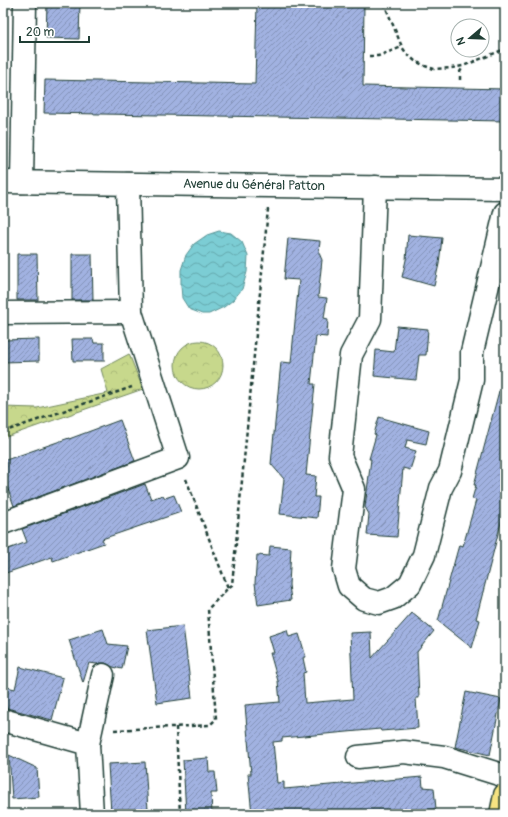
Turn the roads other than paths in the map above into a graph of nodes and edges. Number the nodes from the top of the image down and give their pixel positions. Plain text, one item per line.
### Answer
1 (25, 3) edge
2 (13, 182) edge
3 (128, 184) junction
4 (375, 187) junction
5 (505, 189) edge
6 (505, 213) edge
7 (131, 312) junction
8 (3, 313) edge
9 (3, 523) edge
10 (103, 675) dead end
11 (3, 720) edge
12 (89, 737) junction
13 (358, 757) dead end
14 (505, 776) edge
15 (505, 795) edge
16 (92, 814) edge
17 (501, 814) edge

1 - 2 street
2 - 3 street, Avenue du Général Patton
3 - 4 street, Avenue du Général Patton
3 - 7 street
4 - 5 street, Avenue du Général Patton
4 - 6 street
7 - 8 street
7 - 9 street
10 - 12 street
11 - 12 street
12 - 16 street
13 - 14 street
15 - 17 main road

